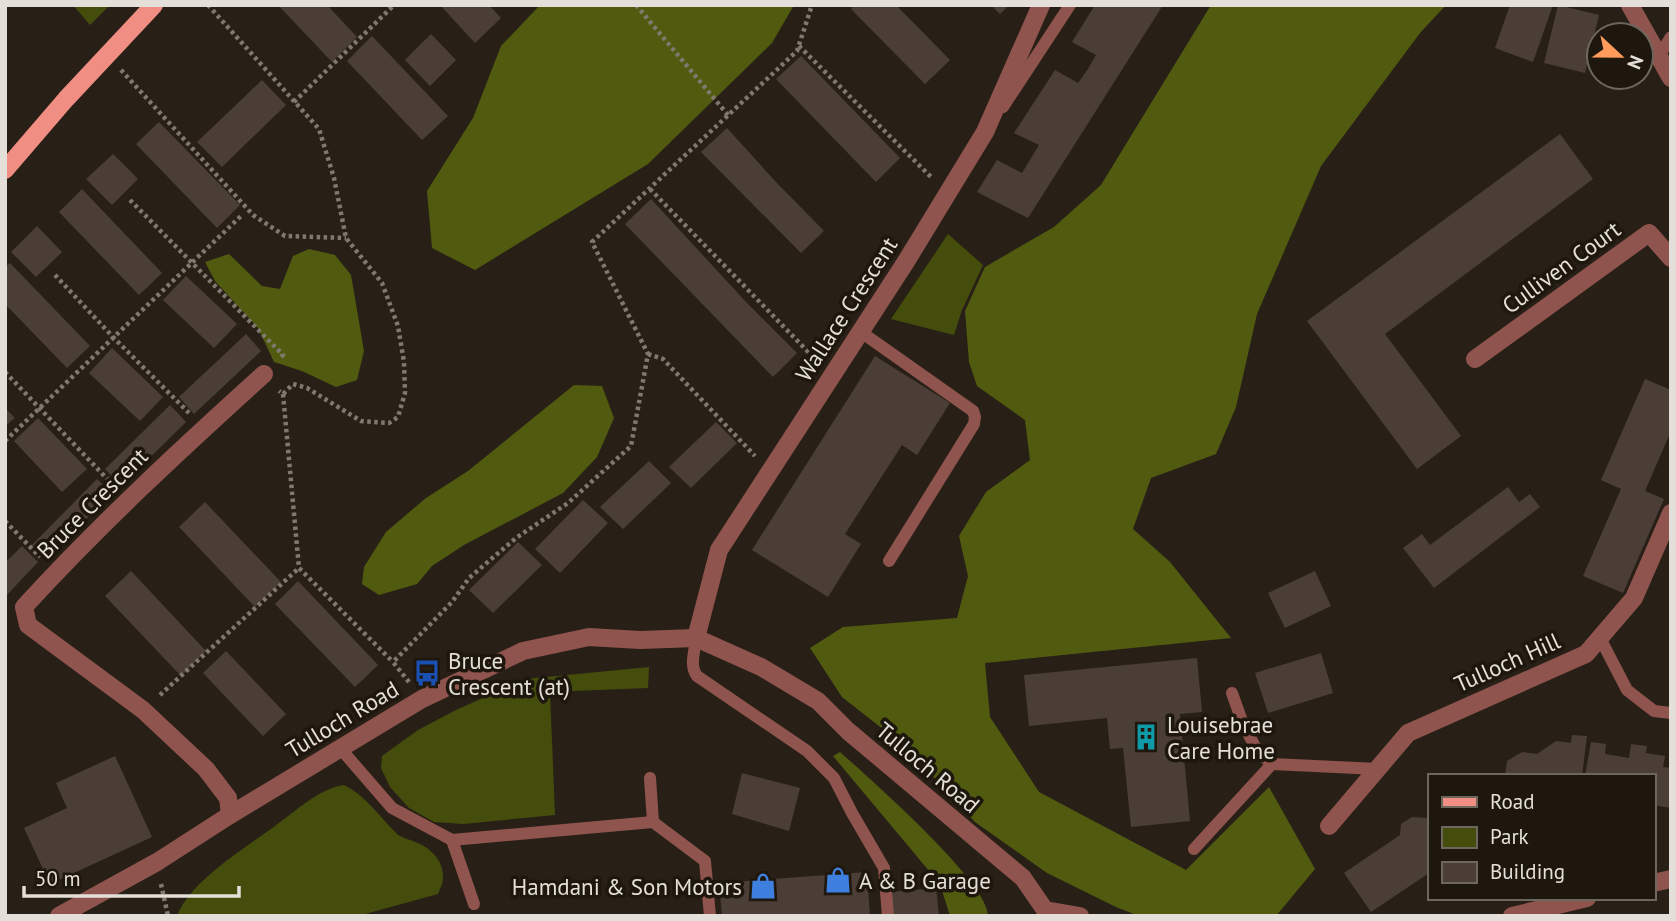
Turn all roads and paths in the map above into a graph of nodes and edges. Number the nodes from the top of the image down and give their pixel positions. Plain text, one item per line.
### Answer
1 (154, 5) edge
2 (208, 5) edge
3 (394, 5) edge
4 (636, 5) edge
5 (812, 5) edge
6 (1041, 5) edge
7 (1070, 5) edge
8 (1630, 5) edge
9 (1671, 37) edge
10 (799, 46) junction
11 (107, 54) junction
12 (1659, 56) junction
13 (1671, 78) edge
14 (295, 102) junction
15 (729, 115) junction
16 (985, 132) junction
17 (5, 170) edge
18 (650, 189) junction
19 (948, 194) junction
20 (130, 200) dead end
21 (243, 214) dead end
22 (346, 238) junction
23 (1671, 258) edge
24 (192, 263) junction
25 (55, 275) dead end
26 (861, 332) junction
27 (113, 337) junction
28 (648, 354) junction
29 (1475, 359) dead end
30 (5, 372) edge
31 (264, 374) junction
32 (832, 377) junction
33 (283, 394) junction
34 (39, 408) junction
35 (204, 428) junction
36 (5, 441) edge
37 (770, 472) junction
38 (128, 501) junction
39 (1671, 513) edge
40 (5, 521) edge
41 (889, 561) dead end
42 (299, 568) junction
43 (55, 573) junction
44 (696, 638) junction
45 (1600, 638) junction
46 (393, 662) junction
47 (1232, 693) dead end
48 (422, 699) junction
49 (143, 710) junction
50 (1671, 713) edge
51 (340, 748) junction
52 (1272, 764) junction
53 (1378, 769) junction
54 (650, 778) dead end
55 (230, 814) junction
56 (653, 822) junction
57 (1329, 826) dead end
58 (452, 840) junction
59 (1194, 849) dead end
60 (157, 862) junction
61 (1579, 900) edge
62 (474, 904) dead end
63 (1043, 913) edge
64 (59, 916) edge
65 (168, 916) edge
66 (710, 916) edge
67 (888, 916) edge
68 (1080, 916) edge
69 (1513, 916) edge

1 - 11 main road
2 - 14 path
3 - 14 path
4 - 15 path
5 - 10 path
6 - 16 street, Wallace Crescent
7 - 16 lane
8 - 12 street
9 - 12 lane
10 - 15 path
10 - 19 path
11 - 17 main road
11 - 22 path
12 - 13 street
14 - 22 path
15 - 18 path
16 - 19 street, Wallace Crescent
18 - 28 path
18 - 32 path
19 - 26 street, Wallace Crescent
20 - 24 path
21 - 24 path
22 - 33 path
23 - 29 street, Culliven Court
24 - 27 path
24 - 31 path
25 - 27 path
26 - 32 street, Wallace Crescent
26 - 41 lane
27 - 34 path
27 - 35 path
28 - 37 path
28 - 46 path
30 - 34 path
31 - 33 path
31 - 35 street, Bruce Crescent
32 - 37 street, Wallace Crescent
33 - 42 path
34 - 36 path
34 - 38 path
35 - 38 street, Bruce Crescent
37 - 44 street, Wallace Crescent
38 - 43 street, Bruce Crescent
39 - 45 street, Tulloch Hill
40 - 43 path
42 - 46 path
42 - 49 path
43 - 49 street, Bruce Crescent
44 - 48 street, Tulloch Road
44 - 63 street, Tulloch Road
44 - 67 lane
45 - 50 lane
45 - 53 street, Tulloch Hill
46 - 48 path
47 - 52 lane
48 - 51 street, Tulloch Road
49 - 55 street, Bruce Crescent
51 - 55 street, Tulloch Road
51 - 58 lane
52 - 53 lane
52 - 59 lane
53 - 57 street, Tulloch Hill
54 - 56 lane
55 - 60 street, Tulloch Road
56 - 58 lane
56 - 66 lane
58 - 62 lane
60 - 64 street, Tulloch Road
60 - 65 path
61 - 69 street
63 - 68 street, Tulloch Road

